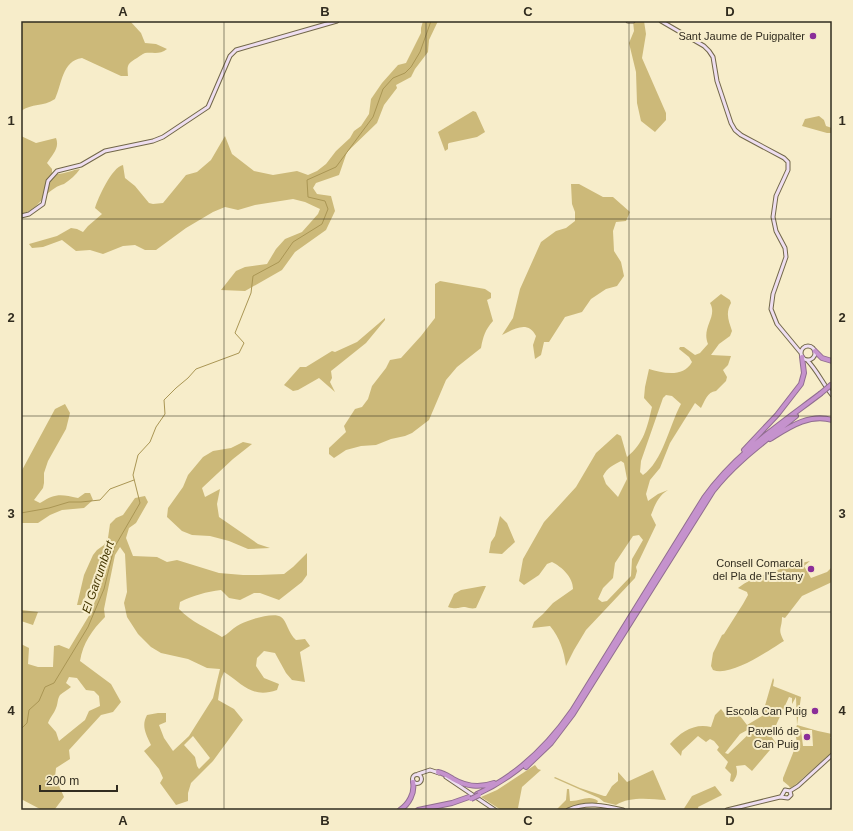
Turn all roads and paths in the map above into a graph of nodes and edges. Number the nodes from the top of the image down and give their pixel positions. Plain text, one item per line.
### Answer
1 (337, 21) edge
2 (628, 21) edge
3 (633, 21) edge
4 (661, 21) edge
5 (21, 216) edge
6 (795, 346) junction
7 (806, 346) junction
8 (815, 351) junction
9 (802, 355) junction
10 (814, 357) junction
11 (807, 360) junction
12 (832, 361) edge
13 (814, 368) junction
14 (832, 385) edge
15 (832, 395) edge
16 (832, 420) edge
17 (727, 472) junction
18 (832, 755) edge
19 (425, 772) junction
20 (438, 772) junction
21 (418, 774) junction
22 (508, 777) junction
23 (422, 778) junction
24 (413, 782) junction
25 (790, 792) junction
26 (478, 795) junction
27 (783, 796) junction
28 (470, 798) junction
29 (400, 810) edge
30 (418, 810) edge
31 (428, 810) edge
32 (495, 810) edge
33 (568, 810) edge
34 (623, 810) edge
35 (727, 810) edge

1 - 5 street
2 - 3 street
4 - 6 street
6 - 7 street
6 - 9 street
7 - 8 street
7 - 9 street
8 - 10 street
8 - 12 highway
9 - 11 street
9 - 17 highway
10 - 11 street
10 - 13 street
11 - 13 street
13 - 15 street
14 - 17 highway, bridge
16 - 17 highway
17 - 22 highway
17 - 26 highway
18 - 25 street
19 - 20 street
19 - 21 street
19 - 23 street
20 - 22 highway
20 - 32 street
21 - 23 street
21 - 24 street
22 - 26 highway
23 - 24 street
24 - 29 highway
25 - 27 street
25 - 27 street
26 - 28 highway, bridge
27 - 35 street
28 - 30 highway
28 - 31 highway
33 - 34 street

